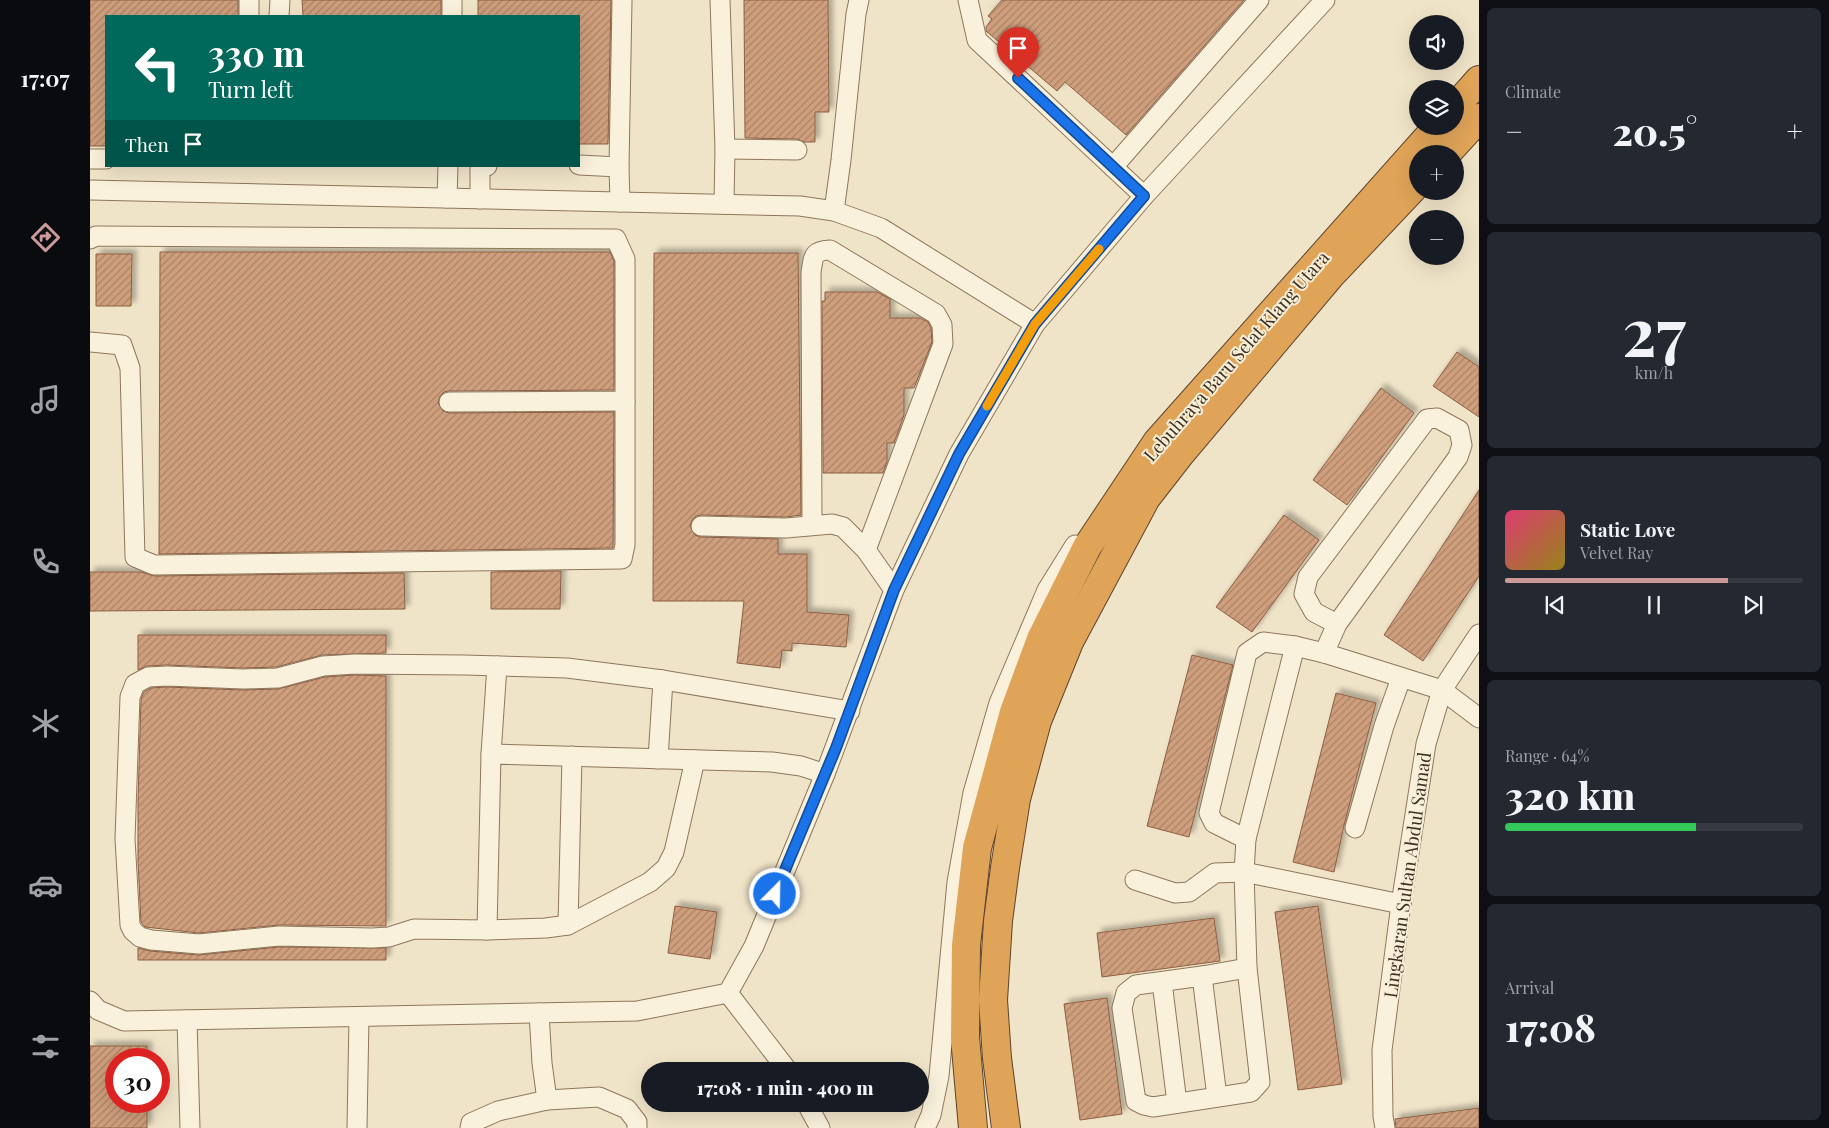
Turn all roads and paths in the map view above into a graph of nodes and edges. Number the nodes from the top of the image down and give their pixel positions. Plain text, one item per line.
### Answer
1 (249, 0) edge
2 (280, 0) edge
3 (452, 0) edge
4 (622, 0) edge
5 (720, 0) edge
6 (859, 0) edge
7 (968, 0) edge
8 (1259, 0) edge
9 (1325, 0) edge
10 (249, 15) edge
11 (279, 15) edge
12 (452, 15) edge
13 (1479, 80) edge
14 (1464, 97) edge
15 (1479, 118) edge
16 (1430, 135) edge
17 (1454, 145) edge
18 (725, 149) junction
19 (797, 150) dead end
20 (90, 159) edge
21 (105, 159) edge
22 (580, 165) edge
23 (448, 167) edge
24 (485, 167) edge
25 (619, 167) junction
26 (1113, 167) junction
27 (90, 190) edge
28 (1409, 193) edge
29 (1144, 196) junction
30 (447, 198) junction
31 (480, 199) junction
32 (620, 202) junction
33 (724, 204) junction
34 (834, 211) junction
35 (90, 239) edge
36 (1035, 324) junction
37 (90, 342) edge
38 (624, 401) junction
39 (449, 402) dead end
40 (1157, 442) junction
41 (812, 525) junction
42 (701, 526) dead end
43 (866, 550) junction
44 (894, 590) junction
45 (1337, 624) junction
46 (1479, 634) edge
47 (1295, 646) junction
48 (1324, 653) junction
49 (497, 666) junction
50 (1400, 678) junction
51 (662, 680) junction
52 (1442, 690) junction
53 (850, 712) junction
54 (1479, 718) edge
55 (491, 754) junction
56 (572, 756) junction
57 (658, 759) junction
58 (695, 760) junction
59 (825, 774) junction
60 (1355, 828) dead end
61 (1246, 839) junction
62 (1244, 872) junction
63 (1135, 880) dead end
64 (1400, 904) junction
65 (568, 925) junction
66 (487, 930) junction
67 (1247, 968) junction
68 (1202, 976) junction
69 (1162, 982) junction
70 (728, 993) junction
71 (90, 1001) edge
72 (538, 1013) junction
73 (359, 1017) junction
74 (187, 1020) junction
75 (781, 1062) edge
76 (1217, 1097) junction
77 (547, 1100) junction
78 (1177, 1103) junction
79 (811, 1112) edge
80 (190, 1128) edge
81 (357, 1128) edge
82 (470, 1128) edge
83 (637, 1128) edge
84 (820, 1128) edge
85 (925, 1128) edge
86 (973, 1128) edge
87 (1006, 1128) edge
88 (1385, 1128) edge

1 - 10 street
2 - 11 street
3 - 12 street
4 - 25 street
5 - 18 street
6 - 34 street
7 - 26 street
8 - 26 street
9 - 29 street
13 - 14 highway
15 - 17 highway
16 - 40 highway, Lebuhraya Baru Selat Klang Utara
18 - 19 street
18 - 33 street
20 - 21 street
22 - 25 street
23 - 30 street
24 - 31 street
25 - 32 street
26 - 29 street
27 - 30 street
28 - 87 highway, Lebuhraya Baru Selat Klang Utara
29 - 36 street
30 - 31 street
31 - 32 street
32 - 33 street
33 - 34 street
34 - 36 street
35 - 38 street
36 - 44 street
37 - 38 street
38 - 39 street
40 - 85 street
40 - 86 highway, Lebuhraya Baru Selat Klang Utara
41 - 42 street
41 - 43 street
41 - 43 street
43 - 44 street
44 - 53 street
45 - 45 street
45 - 48 street
46 - 52 street, Lingkaran Sultan Abdul Samad
47 - 48 street
47 - 61 street
47 - 61 street
48 - 50 street
49 - 51 street
49 - 55 street
49 - 66 street
50 - 52 street
50 - 60 street
51 - 53 street
51 - 57 street
52 - 54 street
52 - 64 street, Lingkaran Sultan Abdul Samad
53 - 59 street
55 - 56 street
55 - 66 street
56 - 57 street
56 - 65 street
57 - 58 street
58 - 59 street
58 - 65 street
59 - 70 street
61 - 62 street
62 - 63 street
62 - 64 street
62 - 67 street
64 - 88 street, Lingkaran Sultan Abdul Samad
65 - 66 street
67 - 68 street
67 - 76 street
68 - 69 street
68 - 76 street
69 - 78 street
69 - 78 street
70 - 72 street
70 - 75 street
71 - 74 street
72 - 73 street
72 - 77 street
73 - 74 street
73 - 81 street
74 - 80 street
76 - 78 street
77 - 82 street
77 - 83 street
79 - 84 street

